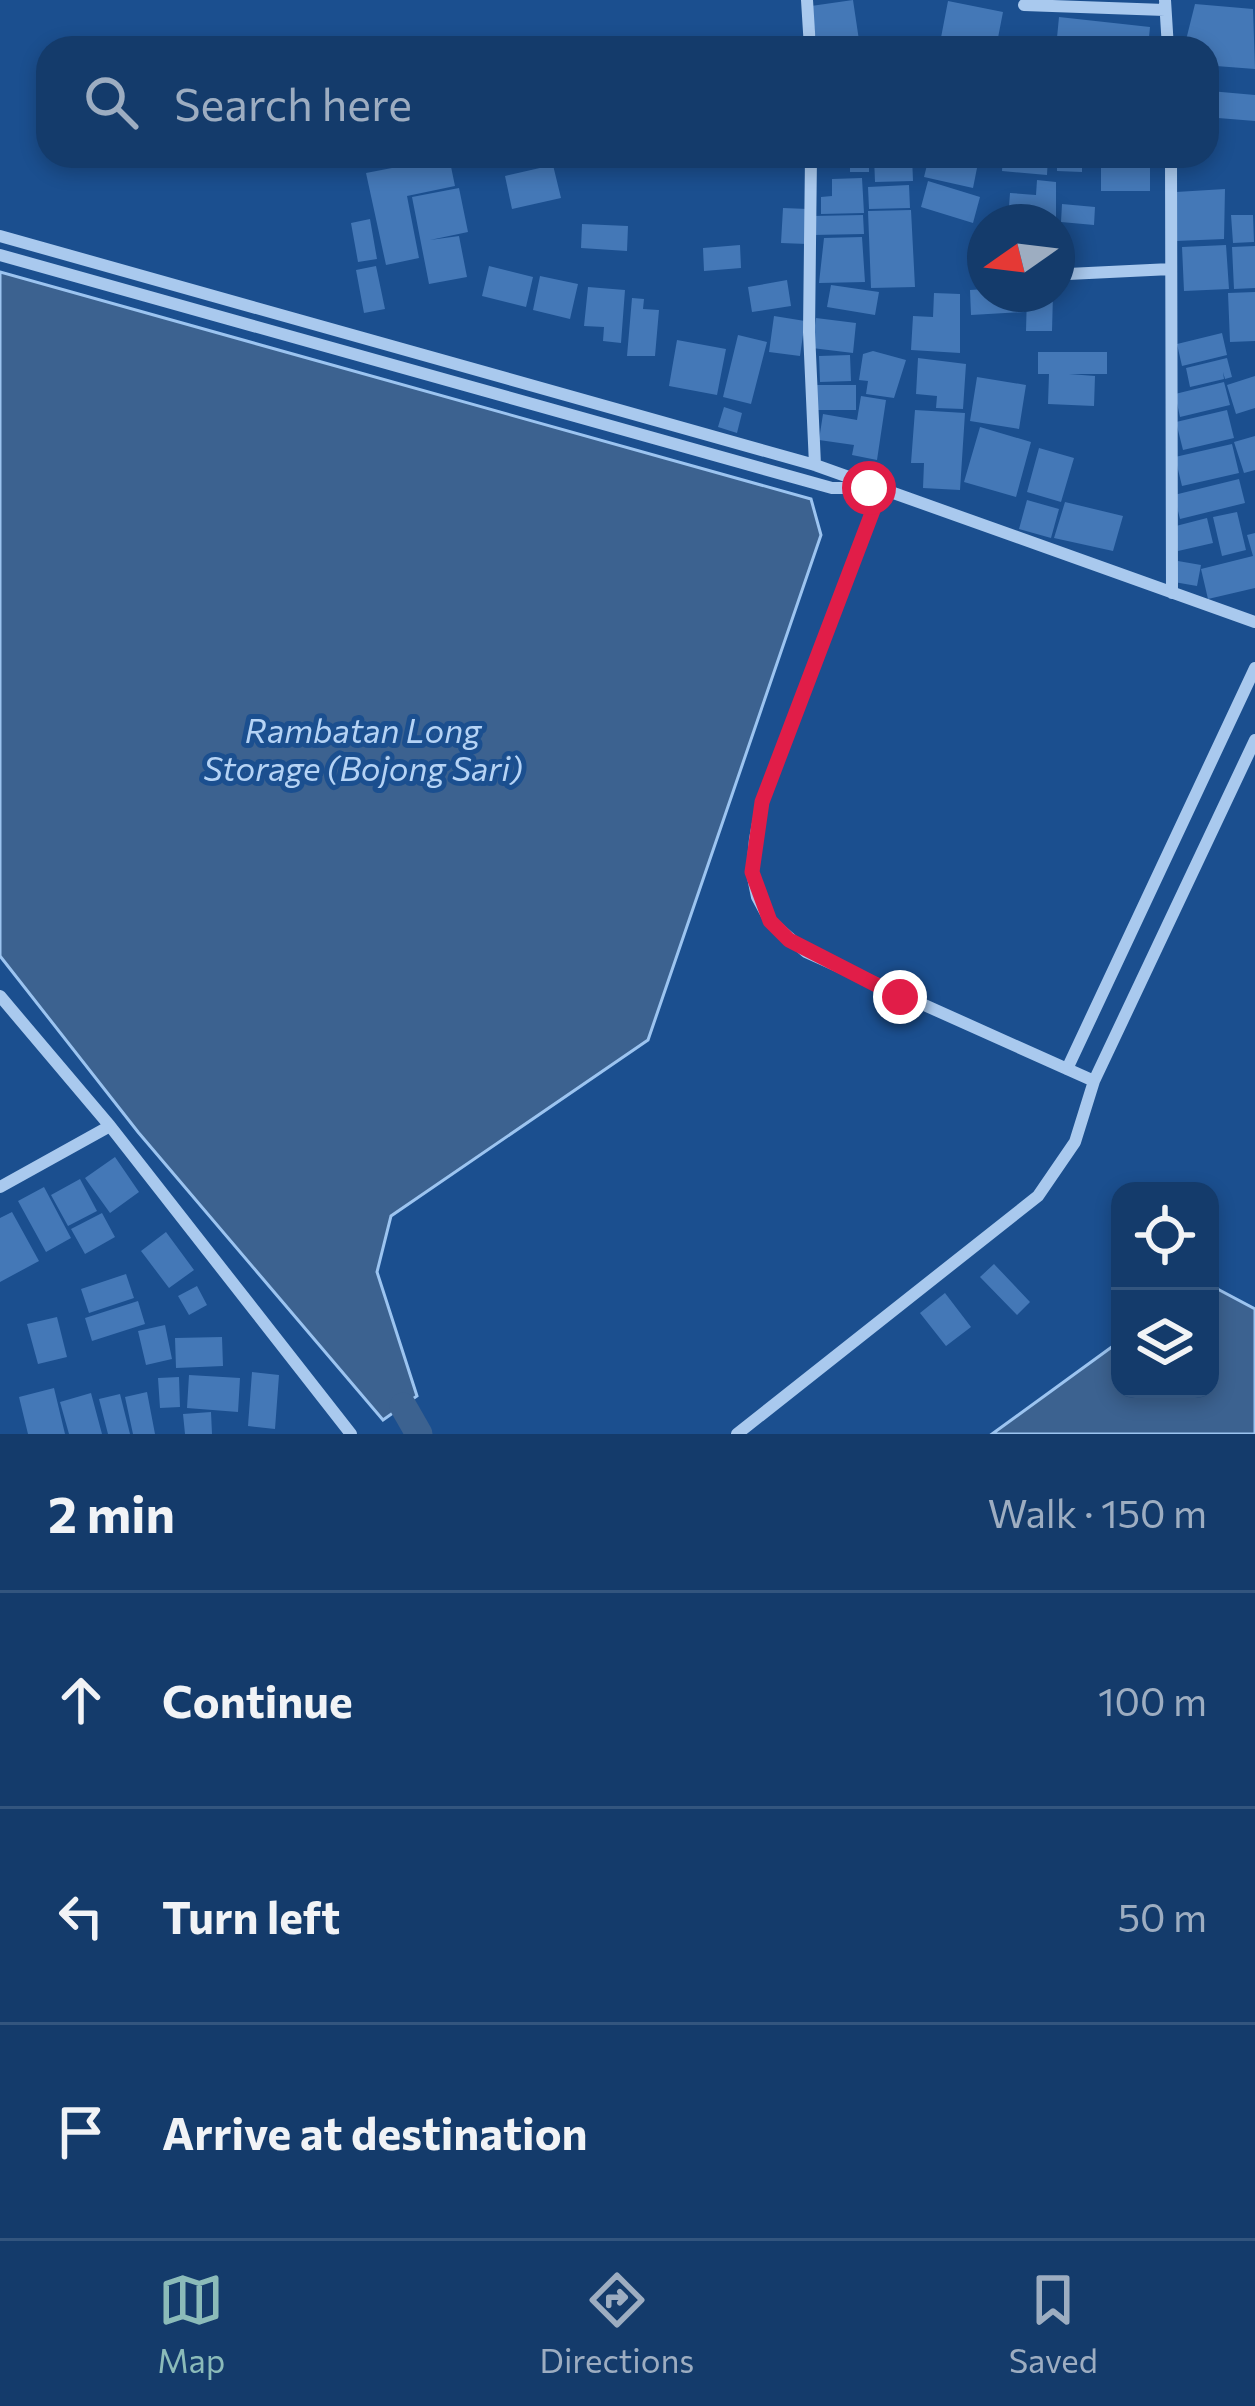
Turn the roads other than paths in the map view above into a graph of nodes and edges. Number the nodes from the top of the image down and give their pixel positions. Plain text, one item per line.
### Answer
1 (807, 0) edge
2 (1024, 5) dead end
3 (1165, 5) edge
4 (809, 36) edge
5 (1167, 36) edge
6 (811, 168) edge
7 (1171, 168) edge
8 (0, 236) edge
9 (0, 255) edge
10 (1171, 269) junction
11 (1075, 274) edge
12 (815, 465) junction
13 (874, 490) junction
14 (1172, 593) junction
15 (1255, 622) edge
16 (1255, 668) edge
17 (1255, 740) edge
18 (0, 996) edge
19 (1067, 1069) junction
20 (1094, 1082) junction
21 (110, 1126) junction
22 (0, 1187) edge
23 (351, 1434) edge
24 (737, 1434) edge

1 - 4 street
2 - 3 street
3 - 5 street
6 - 12 street
7 - 10 street
8 - 12 street
9 - 13 street
10 - 11 street
10 - 14 street
12 - 13 street
13 - 14 street
13 - 19 street
14 - 15 street
16 - 19 street
17 - 20 street
18 - 21 street
19 - 20 street
20 - 24 street
21 - 22 street
21 - 23 street

